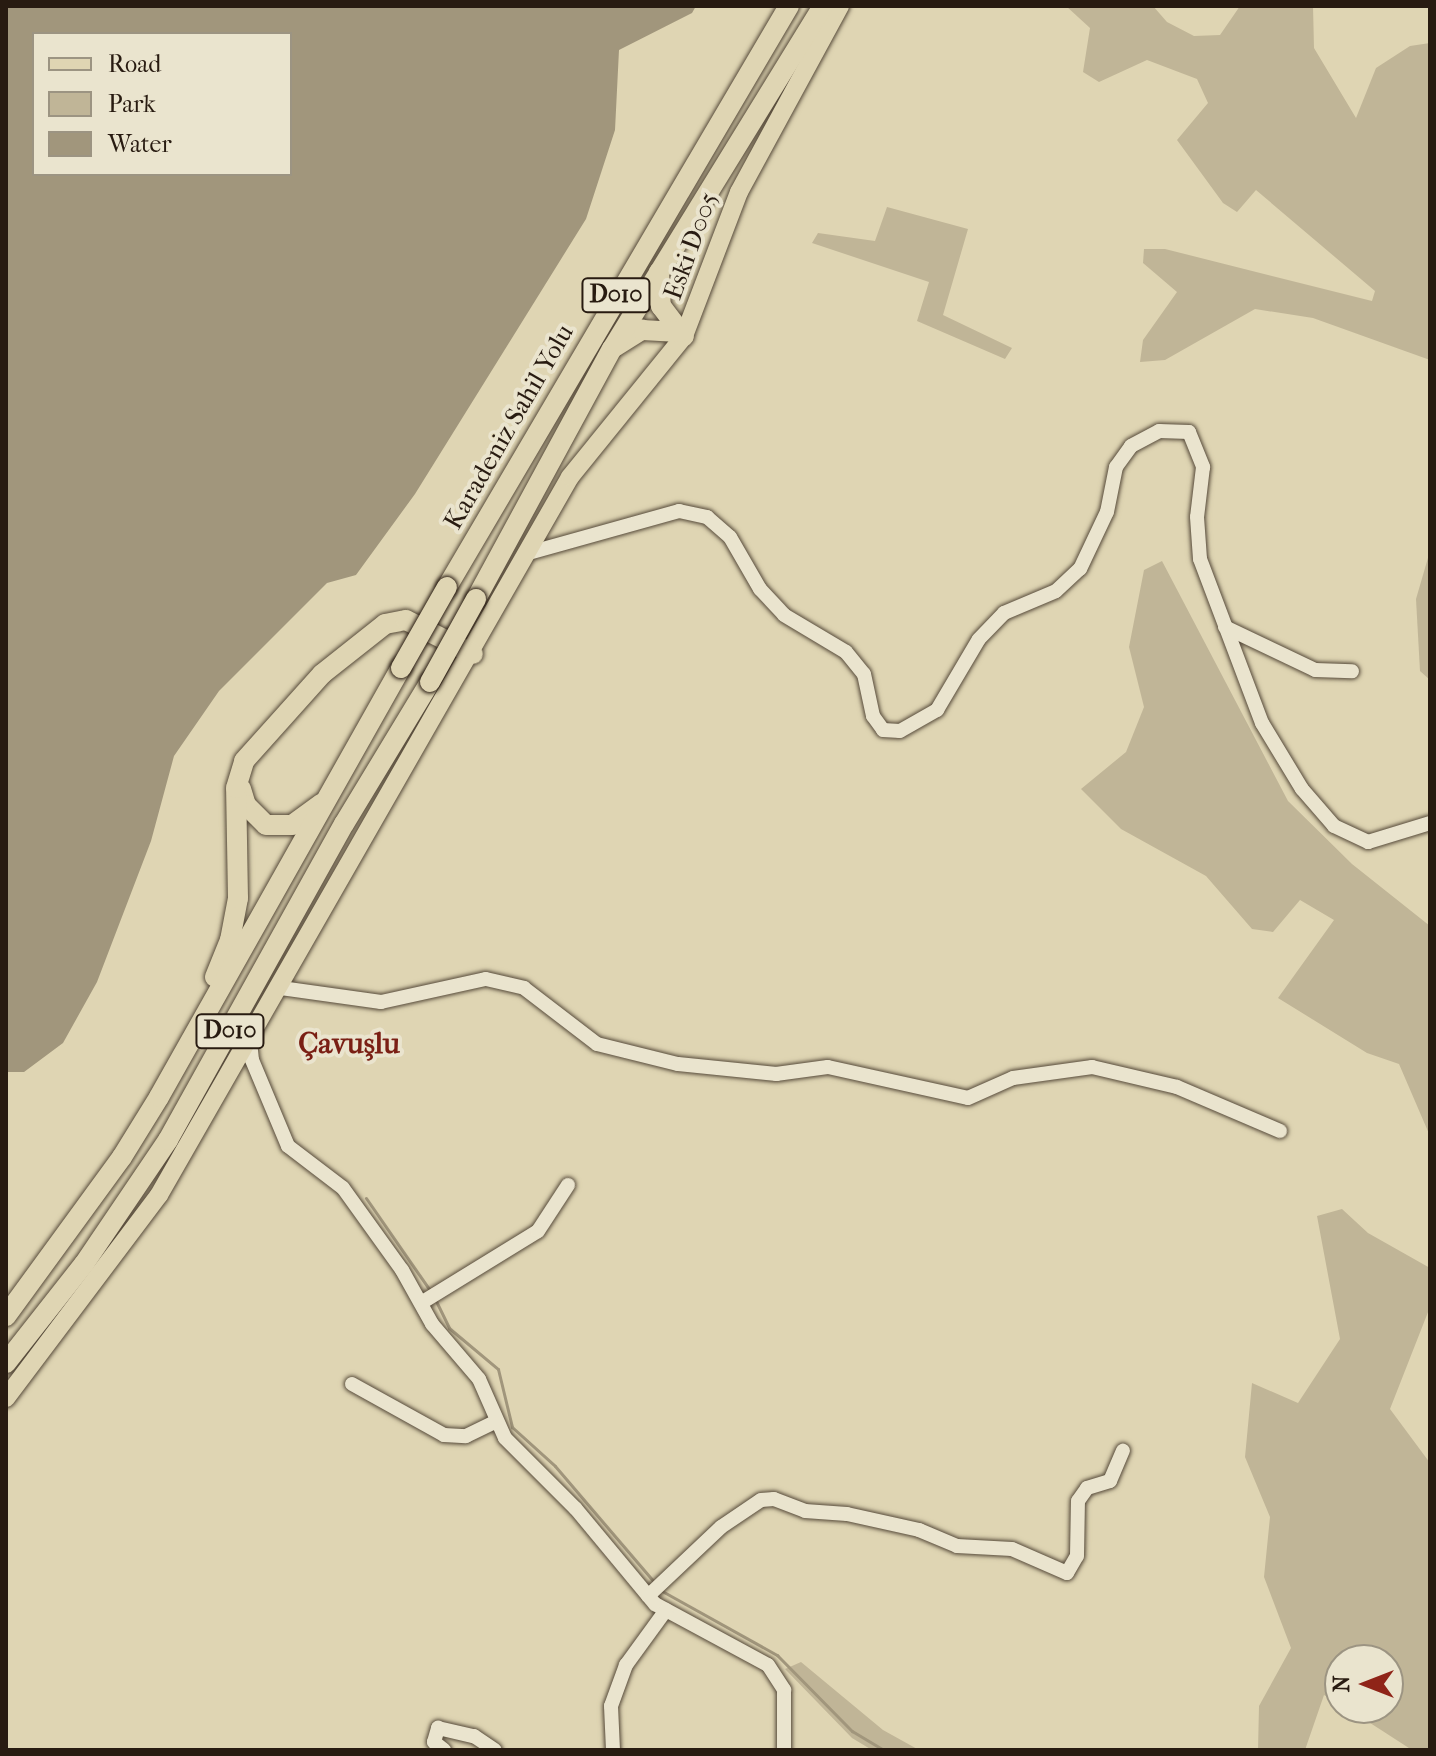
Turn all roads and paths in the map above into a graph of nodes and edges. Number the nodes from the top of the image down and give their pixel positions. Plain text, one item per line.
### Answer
1 (789, 6) edge
2 (823, 6) edge
3 (840, 6) edge
4 (659, 268) junction
5 (682, 334) junction
6 (612, 349) junction
7 (525, 554) junction
8 (1225, 627) junction
9 (473, 654) junction
10 (1352, 671) dead end
11 (244, 761) junction
12 (330, 797) junction
13 (1430, 823) edge
14 (281, 988) junction
15 (193, 1038) junction
16 (250, 1041) junction
17 (1280, 1131) dead end
18 (568, 1185) dead end
19 (421, 1303) junction
20 (6, 1316) edge
21 (6, 1363) edge
22 (352, 1384) dead end
23 (6, 1398) edge
24 (495, 1422) junction
25 (1123, 1451) dead end
26 (648, 1596) junction
27 (666, 1610) junction
28 (444, 1750) edge
29 (495, 1750) edge
30 (613, 1750) edge
31 (784, 1750) edge

1 - 12 highway, Karadeniz Sahil Yolu / D010, bridge
2 - 4 highway, D010
3 - 5 main road, Eski D005
4 - 5 highway
4 - 6 highway, D010
5 - 6 highway
5 - 7 main road, Eski D005
6 - 21 highway, D010, bridge
7 - 8 street
7 - 9 main road, Eski D005
8 - 10 street
8 - 13 street
9 - 11 highway
9 - 14 main road, Eski D005
11 - 12 highway
11 - 15 highway
12 - 15 highway, D010
14 - 16 main road, Eski D005
14 - 17 street
15 - 20 highway, D010
16 - 19 street
16 - 23 main road, Eski D005
18 - 19 street
19 - 24 street
22 - 24 street
24 - 26 street
25 - 26 street
26 - 27 street
27 - 30 street
27 - 31 street
28 - 29 street

